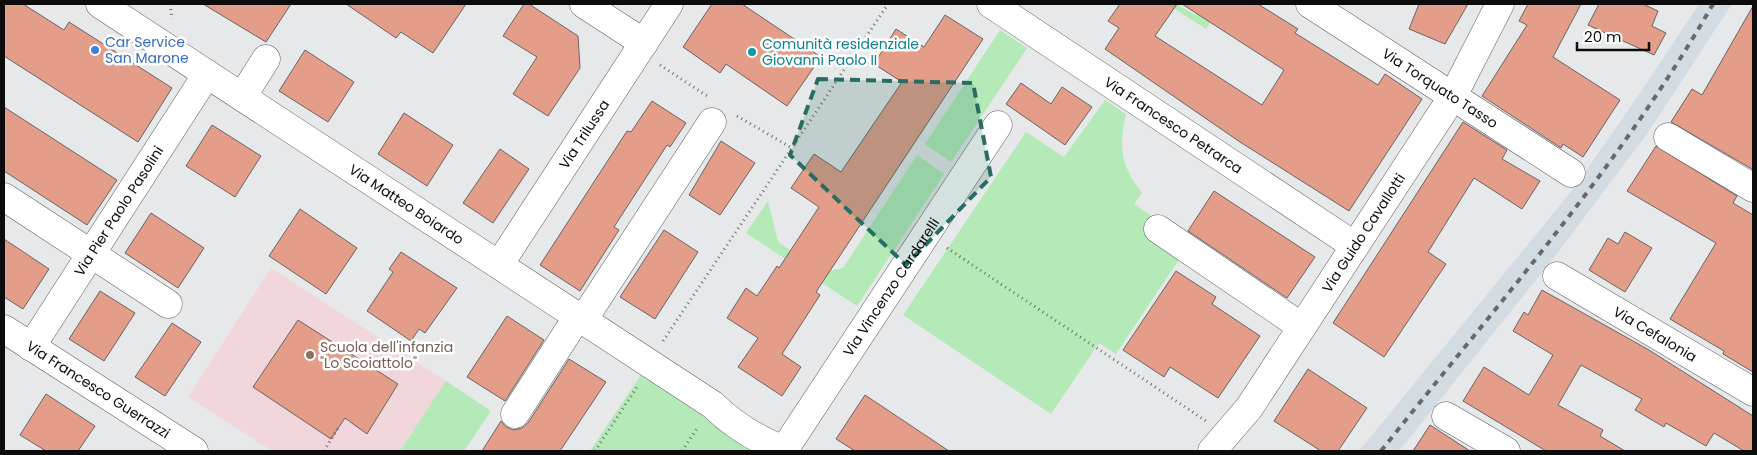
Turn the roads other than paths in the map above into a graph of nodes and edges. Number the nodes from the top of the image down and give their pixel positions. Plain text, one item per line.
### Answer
1 (100, 4) edge
2 (584, 4) edge
3 (669, 4) edge
4 (991, 4) edge
5 (1310, 4) edge
6 (1500, 4) edge
7 (644, 43) junction
8 (266, 59) dead end
9 (207, 74) junction
10 (1453, 96) junction
11 (242, 97) junction
12 (712, 122) dead end
13 (998, 125) dead end
14 (1668, 137) dead end
15 (1571, 173) dead end
16 (1753, 188) edge
17 (4, 197) edge
18 (1158, 229) dead end
19 (1355, 246) junction
20 (91, 254) junction
21 (499, 265) junction
22 (1557, 276) dead end
23 (168, 304) dead end
24 (581, 318) junction
25 (1302, 327) junction
26 (4, 329) edge
27 (31, 346) junction
28 (1753, 392) edge
29 (515, 414) dead end
30 (1446, 416) dead end
31 (1219, 443) edge
32 (194, 451) edge
33 (784, 451) edge
34 (1506, 451) edge

1 - 9 street, Via Matteo Boiardo
2 - 7 street
3 - 7 street, Via Trilussa
4 - 19 street, Via Francesco Petrarca
5 - 10 street, Via Torquato Tasso
6 - 10 street, Via Guido Cavallotti
7 - 21 street, Via Trilussa
8 - 11 street
9 - 11 street, Via Matteo Boiardo
9 - 20 street, Via Pier Paolo Pasolini
10 - 15 street, Via Torquato Tasso
10 - 19 street, Via Guido Cavallotti
11 - 21 street, Via Matteo Boiardo
12 - 24 street
13 - 33 street, Via Vincenzo Cardarelli
14 - 16 street
17 - 20 street
18 - 25 street
19 - 25 street, Via Guido Cavallotti
20 - 23 street
20 - 27 street, Via Pier Paolo Pasolini
21 - 24 street, Via Matteo Boiardo
22 - 28 street, Via Cefalonia
24 - 29 street
24 - 33 street, Via Matteo Boiardo
25 - 31 street, Via Guido Cavallotti
26 - 27 street, Via Francesco Guerrazzi
27 - 32 street, Via Francesco Guerrazzi
30 - 34 street

